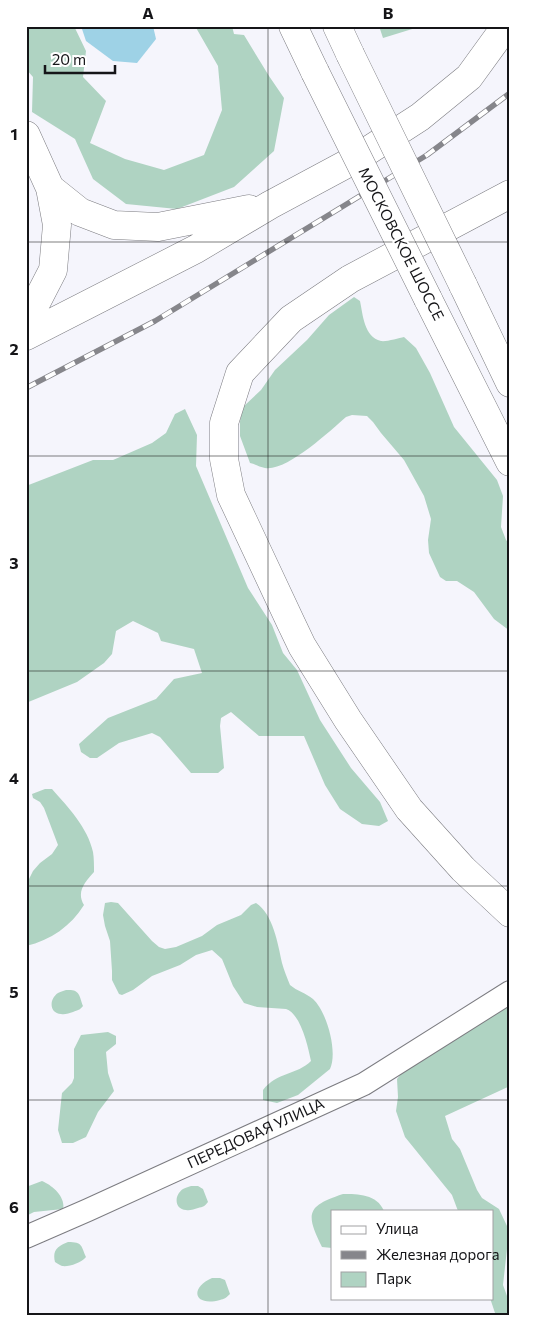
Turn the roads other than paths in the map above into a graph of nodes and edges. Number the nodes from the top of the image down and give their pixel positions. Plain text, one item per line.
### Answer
1 (292, 26) edge
2 (336, 26) edge
3 (506, 26) edge
4 (26, 135) edge
5 (50, 188) junction
6 (510, 194) edge
7 (270, 204) junction
8 (26, 313) edge
9 (26, 336) edge
10 (510, 383) edge
11 (510, 462) edge
12 (510, 913) edge
13 (510, 992) edge
14 (26, 1237) edge

1 - 11 main road, МОСКОВСКОЕ ШОССЕ, bridge
2 - 10 main road, bridge
3 - 7 main road
4 - 5 main road
5 - 7 main road
5 - 8 main road
6 - 12 main road
7 - 9 main road
13 - 14 street, ПЕРЕДОВАЯ УЛИЦА

